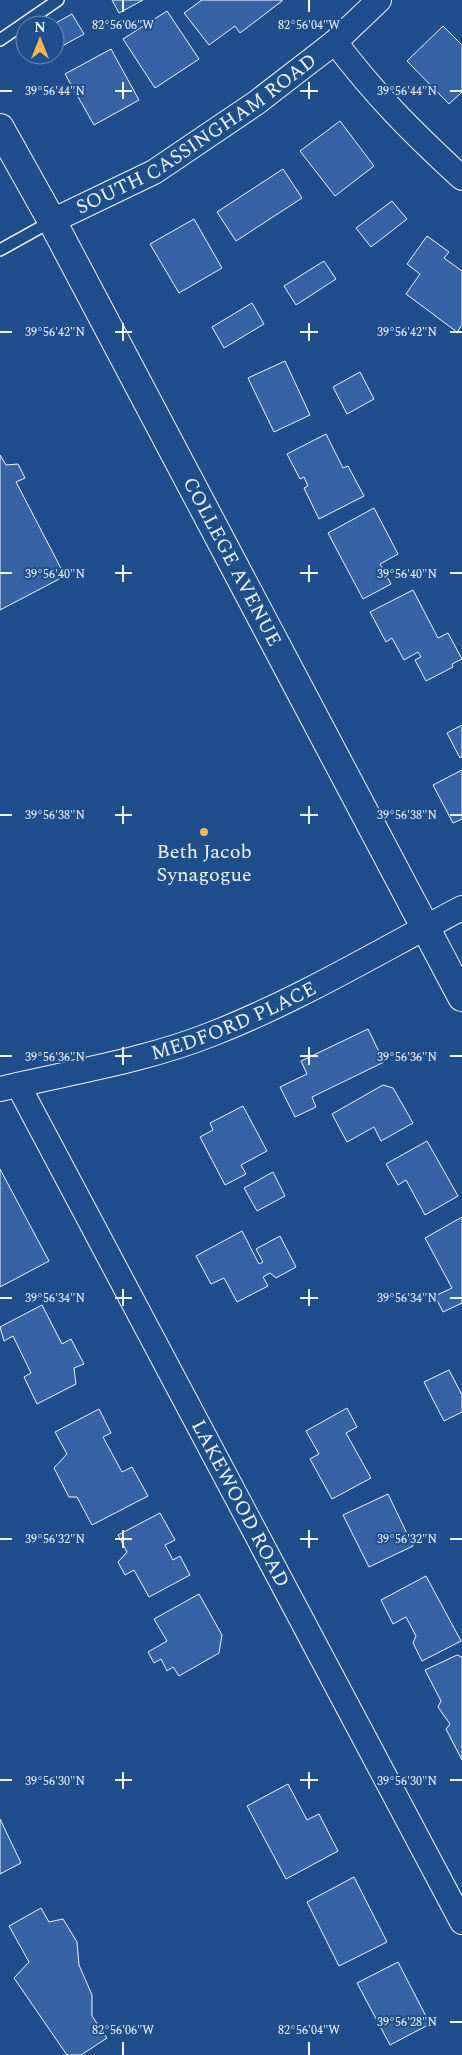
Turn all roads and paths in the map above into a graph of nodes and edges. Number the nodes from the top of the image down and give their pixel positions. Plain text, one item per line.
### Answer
1 (58, 0) edge
2 (379, 0) edge
3 (0, 40) edge
4 (335, 42) junction
5 (0, 128) edge
6 (462, 178) edge
7 (52, 221) junction
8 (0, 250) edge
9 (462, 908) edge
10 (425, 927) junction
11 (462, 997) edge
12 (9, 1087) edge
13 (462, 1922) edge

1 - 3 lane
2 - 4 street, SOUTH CASSINGHAM ROAD
4 - 6 street
4 - 7 street, SOUTH CASSINGHAM ROAD
5 - 7 main road, COLLEGE AVENUE
7 - 8 lane
7 - 10 main road, COLLEGE AVENUE
9 - 10 street, MEDFORD PLACE
10 - 11 main road, COLLEGE AVENUE
10 - 12 street, MEDFORD PLACE
12 - 13 street, LAKEWOOD ROAD

